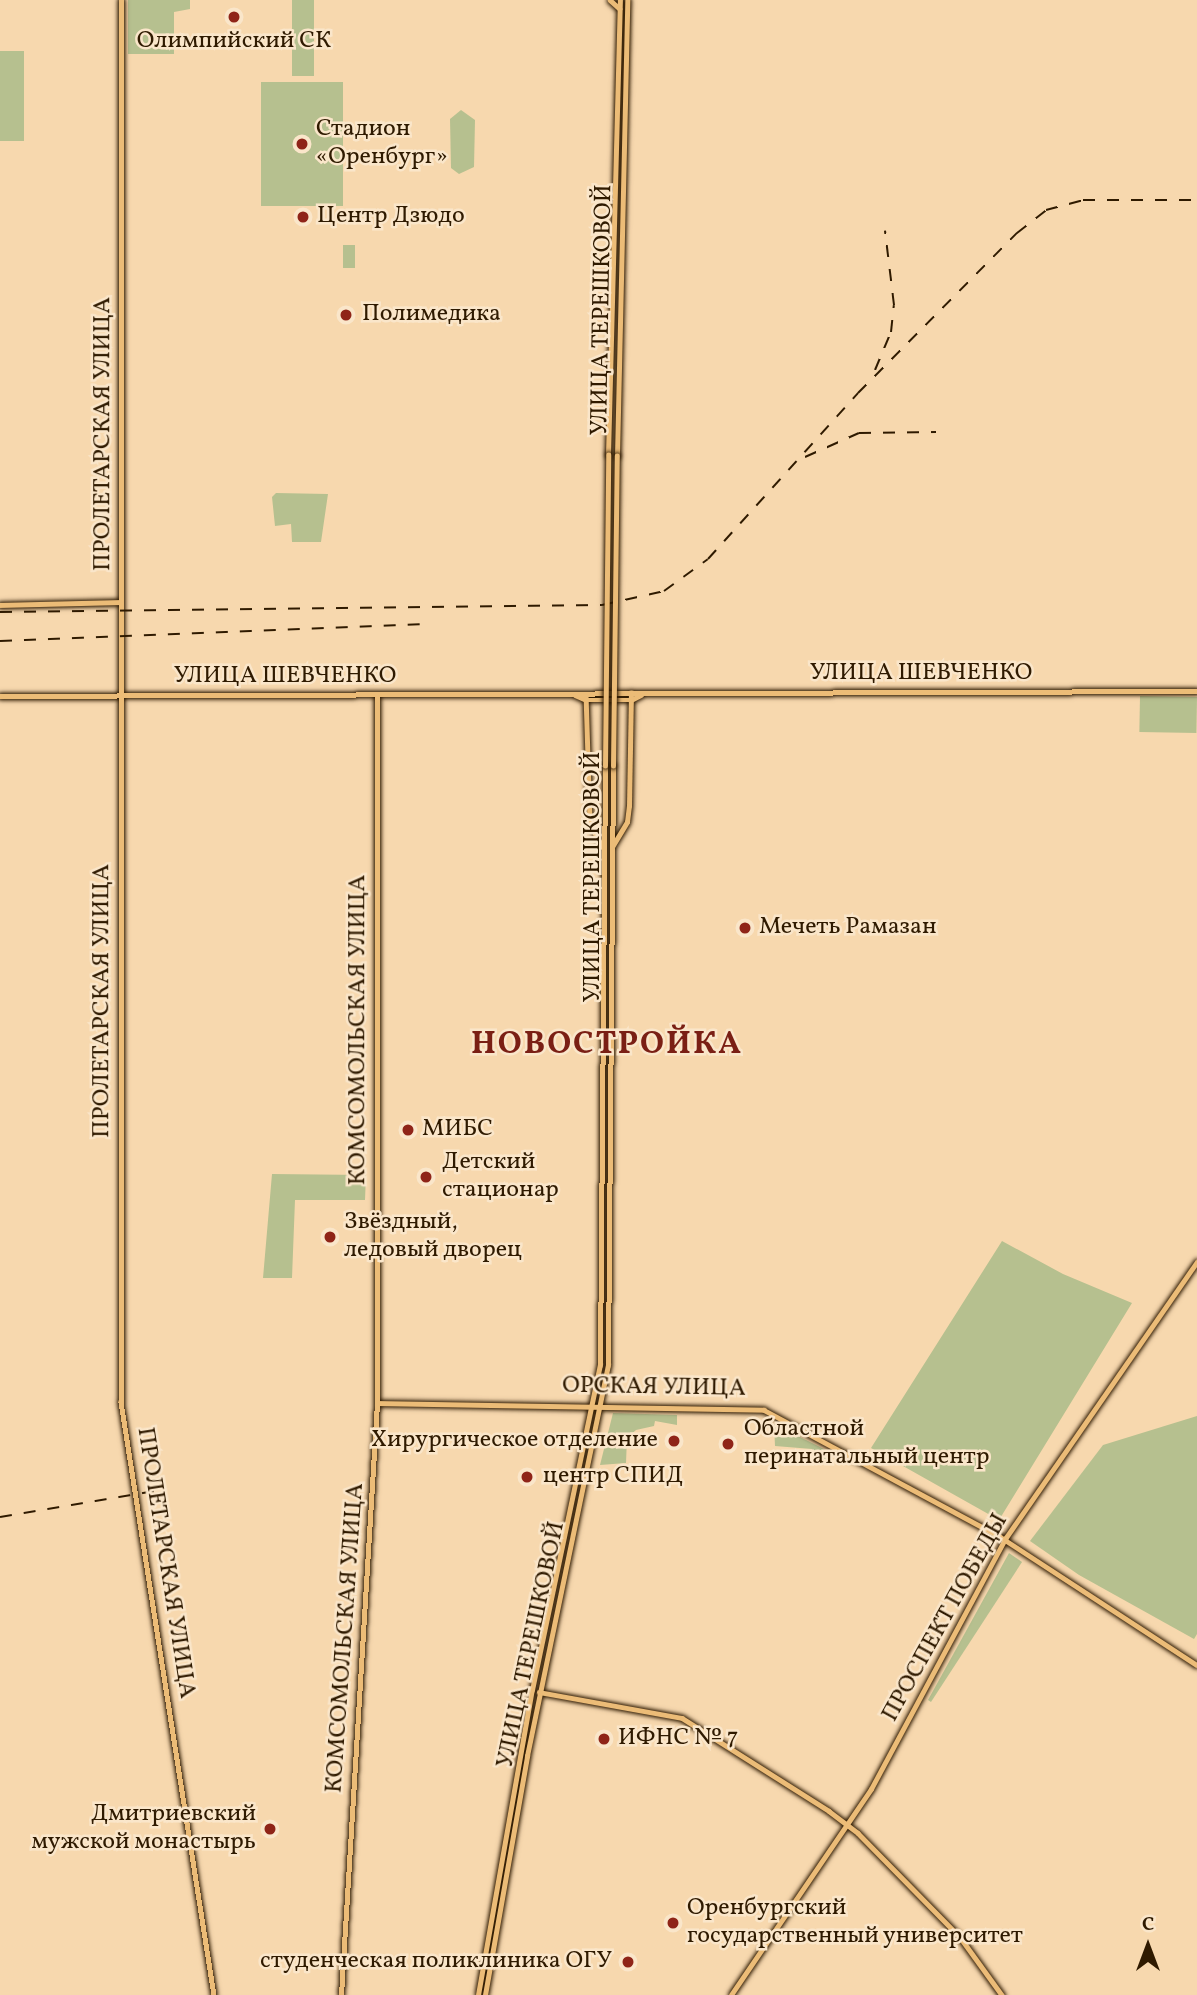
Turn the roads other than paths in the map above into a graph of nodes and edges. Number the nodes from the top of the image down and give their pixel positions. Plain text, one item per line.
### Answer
1 (121, 0) edge
2 (610, 0) edge
3 (620, 0) edge
4 (627, 0) edge
5 (620, 9) junction
6 (618, 87) junction
7 (625, 87) junction
8 (120, 602) junction
9 (0, 605) edge
10 (1197, 691) edge
11 (631, 693) junction
12 (645, 693) junction
13 (377, 694) junction
14 (571, 694) junction
15 (586, 694) junction
16 (120, 695) junction
17 (0, 696) edge
18 (586, 700) junction
19 (631, 700) junction
20 (603, 847) junction
21 (611, 847) junction
22 (1197, 1262) edge
23 (377, 1403) junction
24 (594, 1404) junction
25 (602, 1404) junction
26 (1006, 1539) junction
27 (1197, 1665) edge
28 (539, 1692) junction
29 (849, 1825) junction
30 (214, 1995) edge
31 (341, 1995) edge
32 (478, 1995) edge
33 (485, 1995) edge
34 (732, 1995) edge
35 (1002, 1995) edge

1 - 8 main road, ПРОЛЕТАРСКАЯ УЛИЦА
2 - 5 main road
3 - 5 main road, УЛИЦА ТЕРЕШКОВОЙ
4 - 7 main road, УЛИЦА ТЕРЕШКОВОЙ
5 - 6 main road, УЛИЦА ТЕРЕШКОВОЙ
6 - 7 main road
6 - 20 main road, УЛИЦА ТЕРЕШКОВОЙ, bridge
7 - 21 main road, УЛИЦА ТЕРЕШКОВОЙ, bridge
8 - 9 main road
8 - 16 main road, ПРОЛЕТАРСКАЯ УЛИЦА
10 - 12 main road, УЛИЦА ШЕВЧЕНКО
11 - 12 main road, УЛИЦА ШЕВЧЕНКО
11 - 15 main road, УЛИЦА ШЕВЧЕНКО
11 - 19 main road
12 - 19 main road, УЛИЦА ШЕВЧЕНКО
13 - 14 main road, УЛИЦА ШЕВЧЕНКО
13 - 16 main road, УЛИЦА ШЕВЧЕНКО
13 - 23 main road, КОМСОМОЛЬСКАЯ УЛИЦА
14 - 15 main road, УЛИЦА ШЕВЧЕНКО
14 - 18 main road, УЛИЦА ШЕВЧЕНКО
15 - 18 main road
16 - 17 main road, УЛИЦА ШЕВЧЕНКО
16 - 30 main road, ПРОЛЕТАРСКАЯ УЛИЦА
18 - 19 main road, УЛИЦА ШЕВЧЕНКО
18 - 20 main road
19 - 21 main road
20 - 24 main road, УЛИЦА ТЕРЕШКОВОЙ
21 - 25 main road, УЛИЦА ТЕРЕШКОВОЙ
22 - 26 main road, ПРОСПЕКТ ПОБЕДЫ
23 - 24 main road, ОРСКАЯ УЛИЦА
23 - 31 main road, КОМСОМОЛЬСКАЯ УЛИЦА
24 - 25 main road, ОРСКАЯ УЛИЦА
24 - 32 main road, УЛИЦА ТЕРЕШКОВОЙ
25 - 26 main road, ОРСКАЯ УЛИЦА
25 - 28 main road, УЛИЦА ТЕРЕШКОВОЙ
26 - 27 main road, ОРСКАЯ УЛИЦА
26 - 29 main road, ПРОСПЕКТ ПОБЕДЫ
28 - 29 main road
28 - 33 main road, УЛИЦА ТЕРЕШКОВОЙ
29 - 34 main road, ПРОСПЕКТ ПОБЕДЫ
29 - 35 main road

